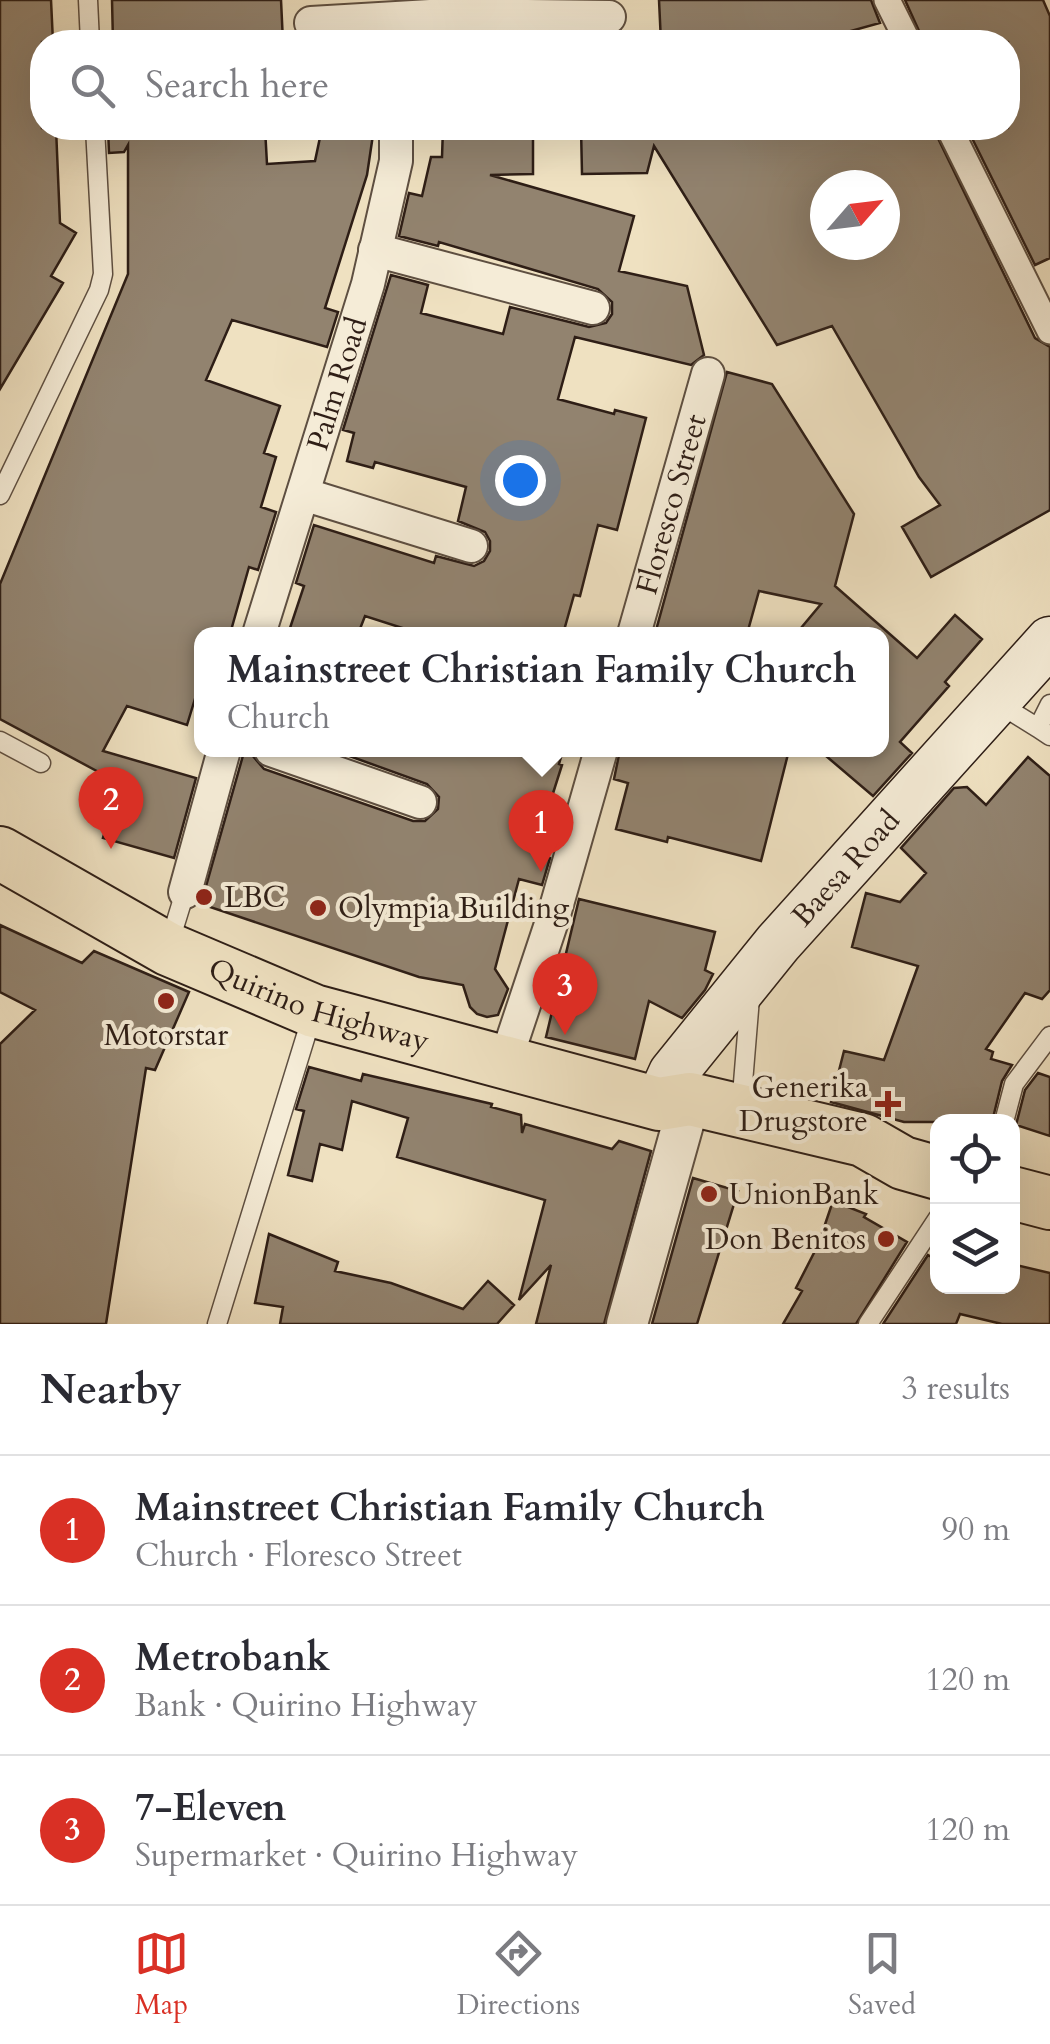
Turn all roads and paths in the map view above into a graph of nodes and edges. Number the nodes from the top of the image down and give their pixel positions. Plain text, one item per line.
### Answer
1 (88, 0) edge
2 (887, 0) edge
3 (609, 17) dead end
4 (311, 23) dead end
5 (89, 30) edge
6 (400, 30) edge
7 (902, 30) edge
8 (96, 140) edge
9 (396, 140) edge
10 (955, 140) edge
11 (376, 250) junction
12 (593, 308) dead end
13 (1050, 331) edge
14 (708, 374) dead end
15 (303, 494) junction
16 (0, 495) edge
17 (471, 546) dead end
18 (261, 627) edge
19 (636, 627) edge
20 (1044, 659) edge
21 (996, 702) junction
22 (1050, 704) edge
23 (1044, 732) edge
24 (0, 741) edge
25 (222, 757) edge
26 (291, 757) edge
27 (599, 757) edge
28 (41, 763) dead end
29 (420, 802) dead end
30 (0, 853) edge
31 (184, 892) joint
32 (168, 949) junction
33 (752, 976) junction
34 (314, 1011) junction
35 (1050, 1036) edge
36 (506, 1062) junction
37 (677, 1110) junction
38 (741, 1112) junction
39 (1006, 1114) edge
40 (920, 1168) edge
41 (1020, 1195) edge
42 (1050, 1203) edge
43 (930, 1230) edge
44 (217, 1324) edge
45 (627, 1324) edge
46 (868, 1324) edge

1 - 5 lane
2 - 7 street
3 - 6 street
4 - 6 street
8 - 16 lane
9 - 11 street, Palm Road
10 - 13 street
11 - 12 street
11 - 15 street, Palm Road
14 - 19 street, Floresco Street
15 - 17 street
15 - 18 street, Palm Road
20 - 21 main road, Baesa Road
21 - 23 lane
21 - 33 main road, Baesa Road
22 - 23 lane
24 - 28 lane
25 - 31 street
26 - 29 street
27 - 36 street
30 - 32 main road, Quirino Highway
31 - 32 lane
32 - 34 main road, Quirino Highway
33 - 37 main road, Baesa Road
33 - 38 lane
34 - 36 main road, Quirino Highway
34 - 44 lane
35 - 39 lane
36 - 37 main road, Quirino Highway
37 - 38 main road, Quirino Highway
37 - 40 main road, Quirino Highway
37 - 45 street
38 - 40 main road, Quirino Highway
41 - 42 main road
43 - 46 lane

